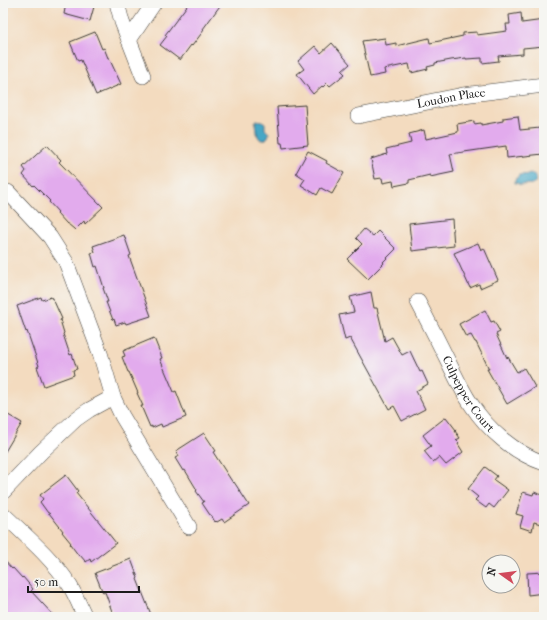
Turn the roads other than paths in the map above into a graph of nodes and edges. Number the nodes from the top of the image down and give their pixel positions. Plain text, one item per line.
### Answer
1 (117, 3) edge
2 (154, 3) edge
3 (129, 40) junction
4 (143, 76) dead end
5 (544, 85) edge
6 (358, 116) dead end
7 (8, 192) dead end
8 (418, 302) dead end
9 (114, 397) junction
10 (544, 463) edge
11 (3, 492) edge
12 (3, 514) edge
13 (189, 527) dead end
14 (85, 617) edge

1 - 3 street
2 - 3 street
3 - 4 street
5 - 6 street, Loudon Place
7 - 9 street
8 - 10 street, Culpepper Court
9 - 11 street
9 - 13 street
12 - 14 street

